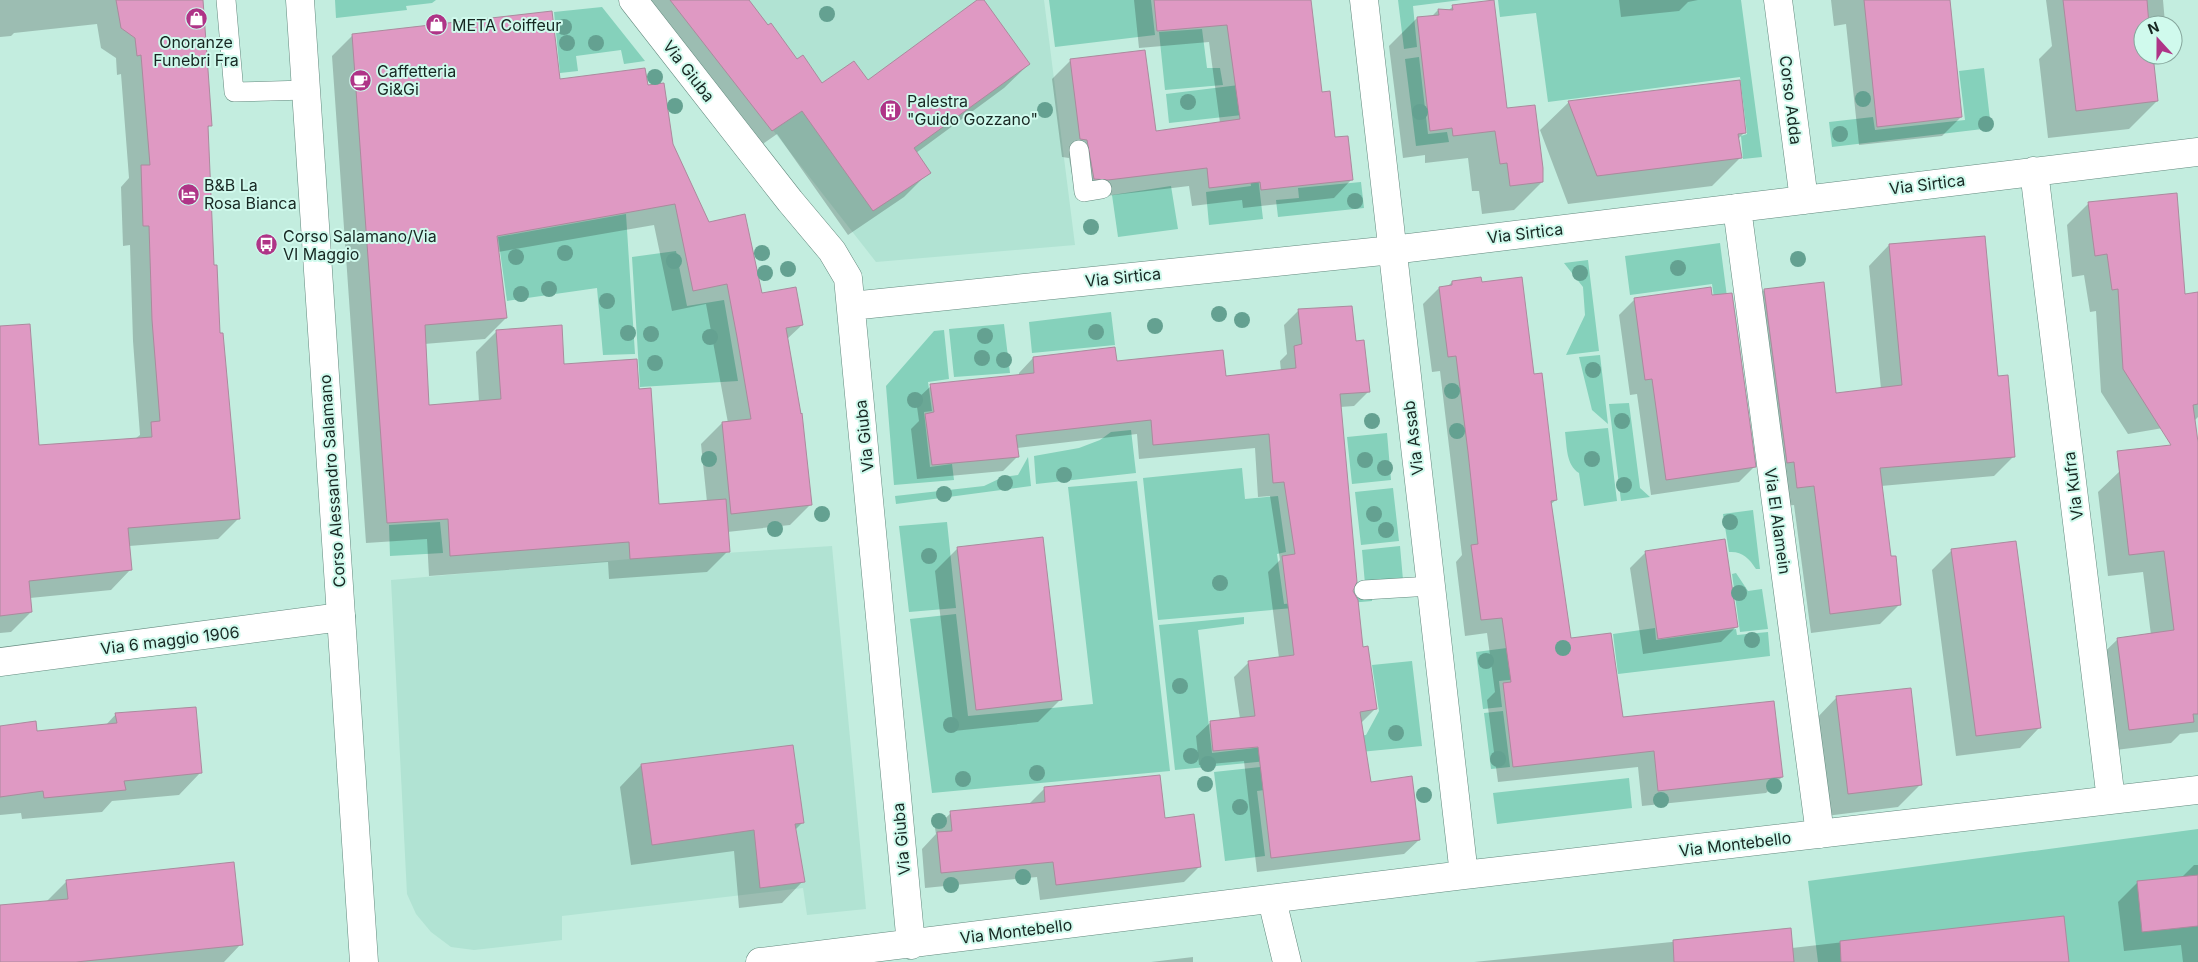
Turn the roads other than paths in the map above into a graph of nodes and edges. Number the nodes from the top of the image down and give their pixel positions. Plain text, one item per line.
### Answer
1 (226, 0) edge
2 (300, 0) edge
3 (633, 0) edge
4 (1364, 0) edge
5 (1778, 0) edge
6 (306, 90) junction
7 (1079, 150) dead end
8 (2198, 152) edge
9 (2034, 171) junction
10 (1102, 189) dead end
11 (1804, 200) junction
12 (1737, 208) junction
13 (1392, 250) junction
14 (851, 306) junction
15 (1431, 586) junction
16 (1364, 590) dead end
17 (341, 617) junction
18 (0, 662) edge
19 (2198, 790) edge
20 (2111, 800) junction
21 (1820, 834) junction
22 (1464, 875) junction
23 (1272, 900) junction
24 (911, 944) junction
25 (364, 962) edge
26 (760, 962) edge
27 (1287, 962) edge

1 - 6 lane
2 - 6 street, Corso Alessandro Salamano
3 - 14 street, Via Giuba
4 - 13 street, Via Assab
5 - 11 street, Corso Adda
6 - 17 street, Corso Alessandro Salamano
7 - 10 lane
8 - 9 street, Via Sirtica
9 - 11 street, Via Sirtica
9 - 20 street, Via Kufra
11 - 12 street, Via Sirtica
12 - 13 street, Via Sirtica
12 - 21 street, Via El Alamein
13 - 14 street, Via Sirtica
13 - 15 street, Via Assab
14 - 24 street, Via Giuba
15 - 16 lane
15 - 22 street, Via Assab
17 - 18 street, Via 6 maggio 1906
17 - 25 street, Corso Alessandro Salamano
19 - 20 street, Via Montebello
20 - 21 street, Via Montebello
21 - 22 street, Via Montebello
22 - 23 street, Via Montebello
23 - 24 street, Via Montebello
23 - 27 street
24 - 26 street, Via Montebello

